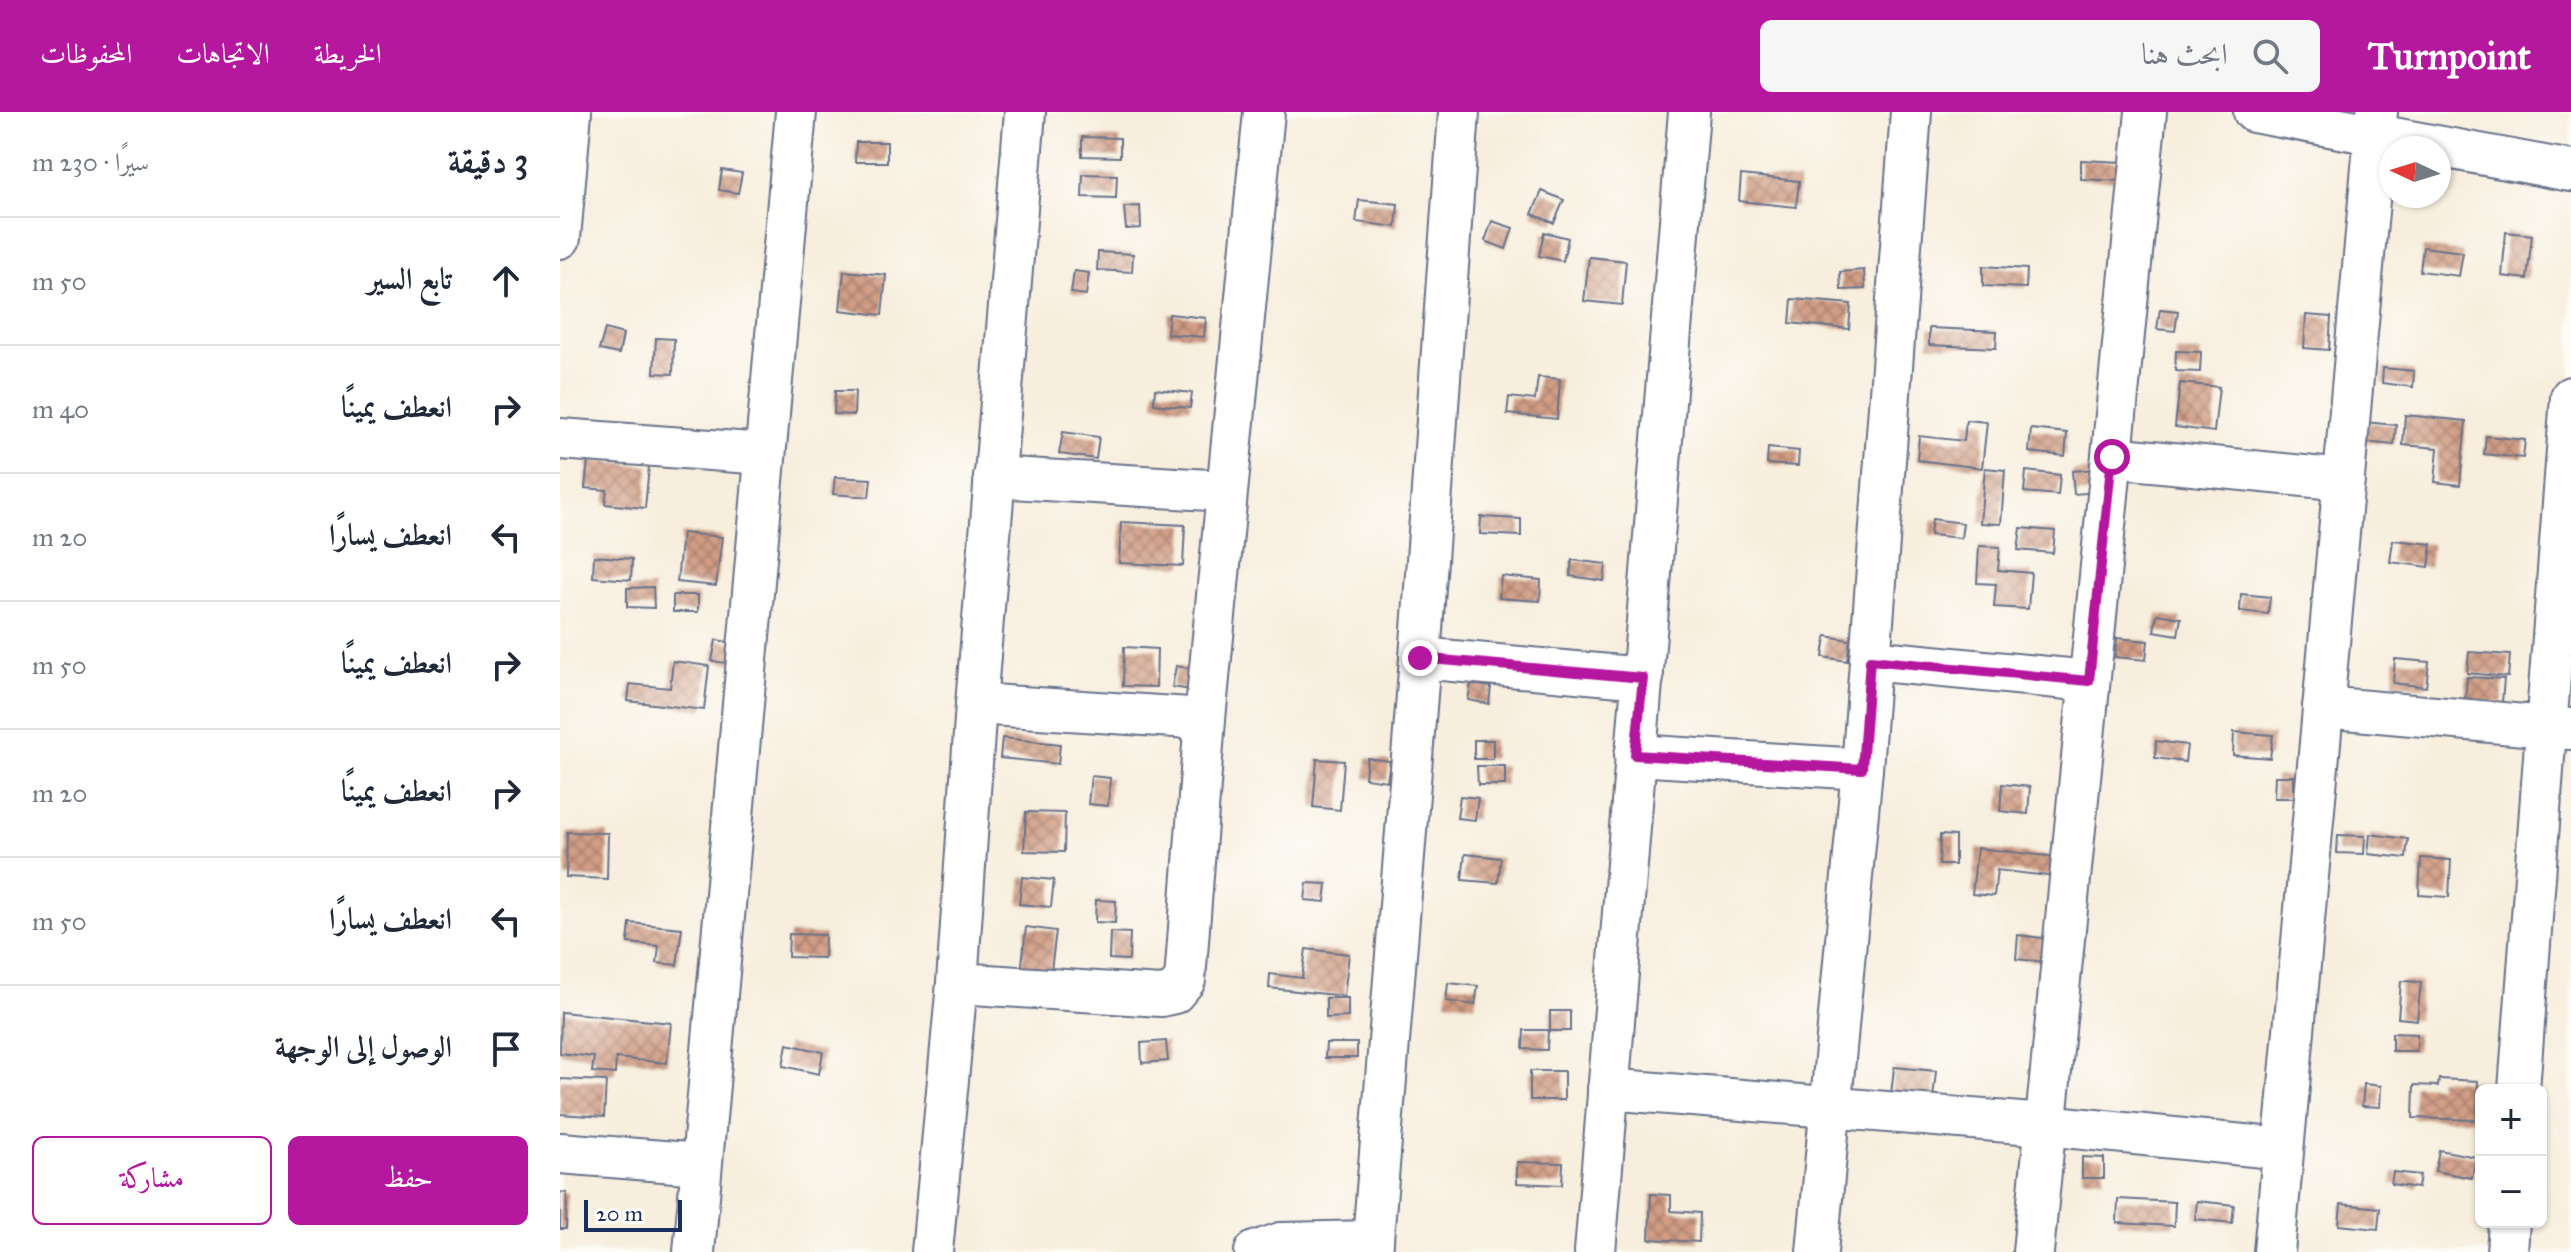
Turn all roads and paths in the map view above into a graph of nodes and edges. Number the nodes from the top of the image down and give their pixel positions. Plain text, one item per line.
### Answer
1 (571, 112) edge
2 (796, 112) edge
3 (1025, 112) edge
4 (1264, 112) edge
5 (1459, 112) edge
6 (1689, 112) edge
7 (1911, 112) edge
8 (2146, 112) edge
9 (2254, 112) edge
10 (2376, 124) edge
11 (2571, 171) edge
12 (560, 238) edge
13 (2571, 397) edge
14 (560, 439) edge
15 (765, 454) junction
16 (2112, 457) junction
17 (994, 477) junction
18 (2344, 480) junction
19 (1226, 491) junction
20 (1420, 658) junction
21 (1870, 660) junction
22 (1643, 678) junction
23 (2089, 681) junction
24 (976, 704) junction
25 (2323, 707) junction
26 (1205, 719) junction
27 (2559, 728) edge
28 (1635, 755) junction
29 (1862, 769) junction
30 (957, 983) junction
31 (2520, 1084) edge
32 (1608, 1089) junction
33 (1830, 1108) junction
34 (2045, 1125) junction
35 (2283, 1149) junction
36 (560, 1153) edge
37 (701, 1164) junction
38 (2509, 1228) edge
39 (1372, 1247) edge
40 (694, 1252) edge
41 (932, 1252) edge
42 (1255, 1252) edge
43 (1595, 1252) edge
44 (1817, 1252) edge
45 (2033, 1252) edge
46 (2274, 1252) edge
47 (2507, 1252) edge

1 - 12 street
2 - 15 street
3 - 17 street
4 - 19 street
5 - 20 street
6 - 22 street
7 - 21 street
8 - 16 street
9 - 10 street
10 - 11 street
10 - 18 street
13 - 27 street
14 - 15 street
15 - 37 street
16 - 18 street
16 - 23 street
17 - 19 street
17 - 24 street
18 - 25 street
19 - 26 street
20 - 22 street
20 - 39 street
21 - 23 street
21 - 29 street
22 - 28 street
23 - 34 street
24 - 26 street
24 - 30 street
25 - 27 street
25 - 35 street
26 - 30 street
27 - 31 street
28 - 29 street
28 - 32 street
29 - 33 street
30 - 41 street
32 - 33 street
32 - 43 street
33 - 34 street
33 - 44 street
34 - 35 street
34 - 45 street
35 - 46 street
36 - 37 street
37 - 40 street
38 - 47 street
39 - 42 street

